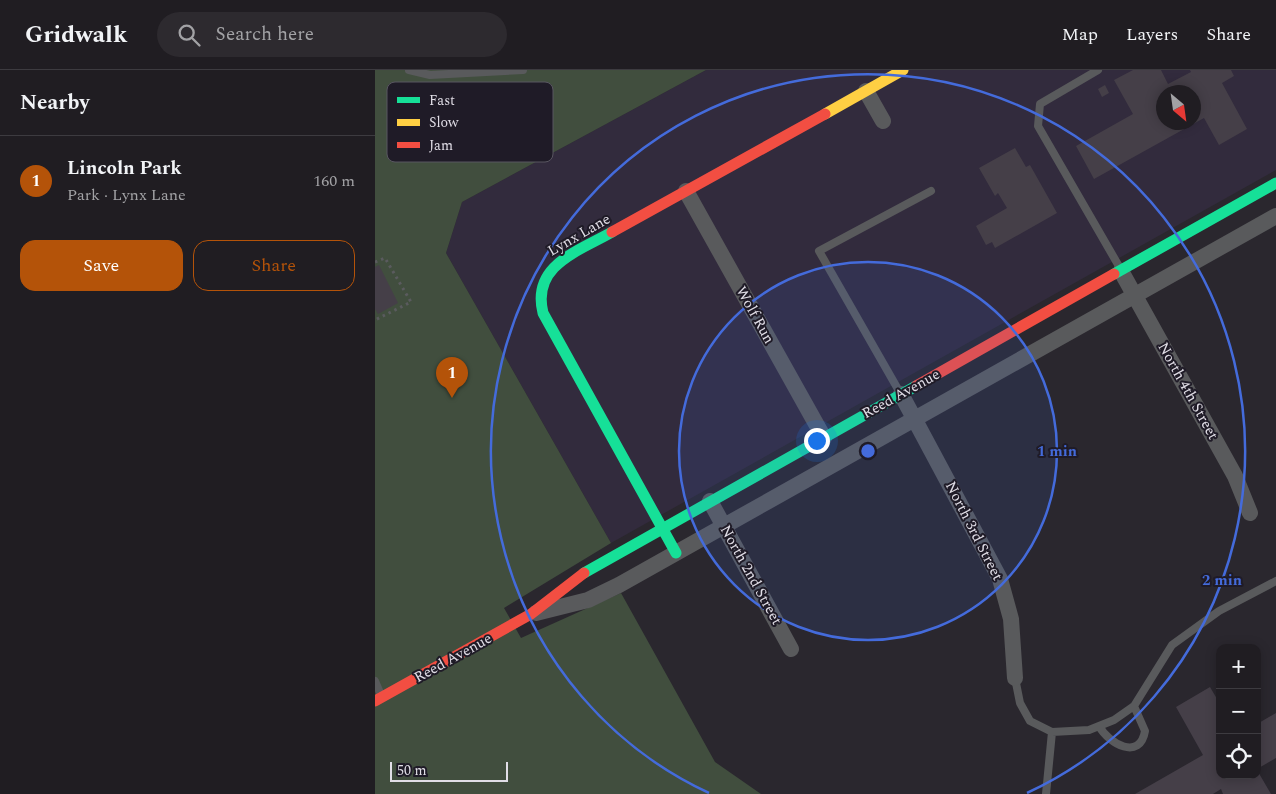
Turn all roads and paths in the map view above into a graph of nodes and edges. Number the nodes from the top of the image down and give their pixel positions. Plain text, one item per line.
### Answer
1 (409, 70) edge
2 (523, 70) edge
3 (903, 70) edge
4 (1098, 70) edge
5 (866, 90) junction
6 (883, 121) dead end
7 (1276, 183) edge
8 (686, 192) junction
9 (931, 192) dead end
10 (1276, 216) edge
11 (375, 262) edge
12 (1121, 271) junction
13 (1135, 296) junction
14 (375, 320) edge
15 (901, 394) junction
16 (915, 419) junction
17 (823, 438) junction
18 (710, 501) junction
19 (1250, 513) dead end
20 (724, 526) junction
21 (662, 528) junction
22 (676, 553) junction
23 (1276, 581) edge
24 (531, 614) junction
25 (791, 649) dead end
26 (1015, 678) joint
27 (375, 681) edge
28 (379, 699) edge
29 (1134, 706) junction
30 (1099, 726) junction
31 (1052, 732) junction
32 (1046, 794) edge

1 - 2 lane
3 - 5 street, Lynx Lane
4 - 12 lane
5 - 6 street
5 - 8 street, Lynx Lane
7 - 12 street, Reed Avenue
8 - 17 street, Wolf Run
8 - 21 street, Lynx Lane
9 - 15 lane
10 - 13 street, Reed Avenue
11 - 14 path
12 - 13 street, North 4th Street
12 - 15 street, Reed Avenue
13 - 16 street, Reed Avenue
13 - 19 street, North 4th Street
15 - 16 street, North 3rd Street
15 - 17 street, Reed Avenue
16 - 20 street, Reed Avenue
16 - 26 street, North 3rd Street
17 - 18 street, Reed Avenue
18 - 20 street, North 2nd Street
18 - 21 street, Reed Avenue
20 - 22 street, Reed Avenue
20 - 25 street, North 2nd Street
21 - 22 street, Lynx Lane
21 - 24 street, Reed Avenue
22 - 24 street, Reed Avenue
23 - 29 lane
24 - 28 street, Reed Avenue
26 - 31 lane
27 - 28 lane
29 - 30 lane
29 - 30 lane
30 - 31 lane
31 - 32 lane

